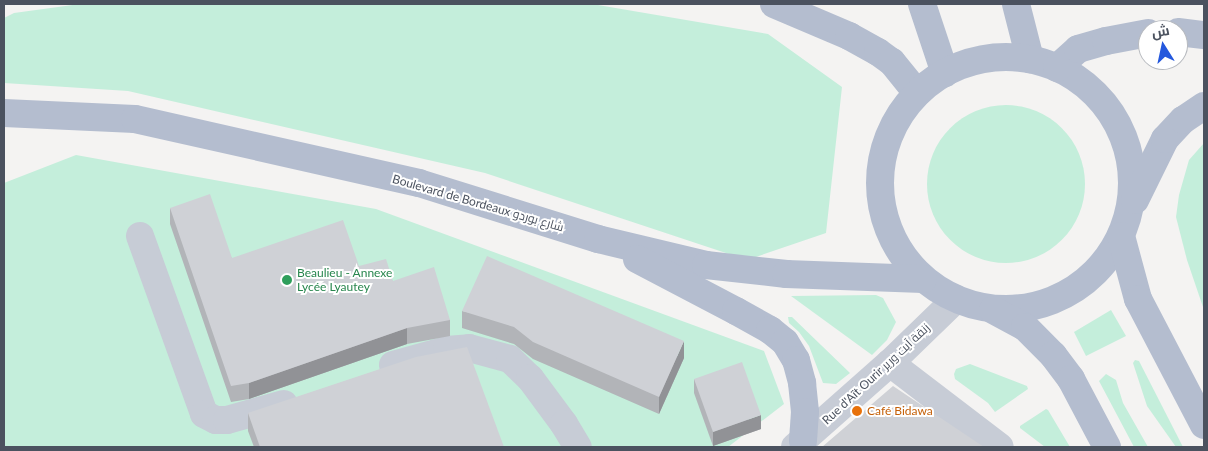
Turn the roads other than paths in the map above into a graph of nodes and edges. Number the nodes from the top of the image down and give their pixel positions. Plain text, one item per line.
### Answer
1 (774, 4) edge
2 (922, 4) edge
3 (1016, 4) edge
4 (1188, 33) edge
5 (1138, 35) edge
6 (1204, 35) edge
7 (1030, 59) junction
8 (1057, 68) junction
9 (945, 73) junction
10 (917, 93) junction
11 (1204, 106) edge
12 (4, 113) edge
13 (1125, 226) junction
14 (140, 236) dead end
15 (598, 239) junction
16 (923, 279) junction
17 (956, 299) junction
18 (992, 309) junction
19 (890, 363) junction
20 (365, 375) edge
21 (309, 395) edge
22 (1204, 425) edge
23 (799, 444) edge
24 (578, 447) edge
25 (1000, 447) edge
26 (1107, 447) edge

1 - 10 main road
2 - 9 main road
3 - 7 main road
4 - 6 main road
5 - 8 main road
7 - 8 main road
7 - 9 main road
8 - 13 main road
9 - 10 main road
10 - 16 main road
11 - 13 main road
12 - 15 main road, Boulevard de Bordeaux شارع بوردو
13 - 18 main road
13 - 22 main road
14 - 21 street
15 - 16 main road, Boulevard de Bordeaux شارع بوردو
15 - 23 main road
16 - 17 main road
17 - 18 main road
17 - 19 street, Rue d'Aït Ourir زنقة آيت ورير
18 - 26 main road
19 - 23 street, Rue d'Aït Ourir زنقة آيت ورير
19 - 25 street
20 - 24 street

